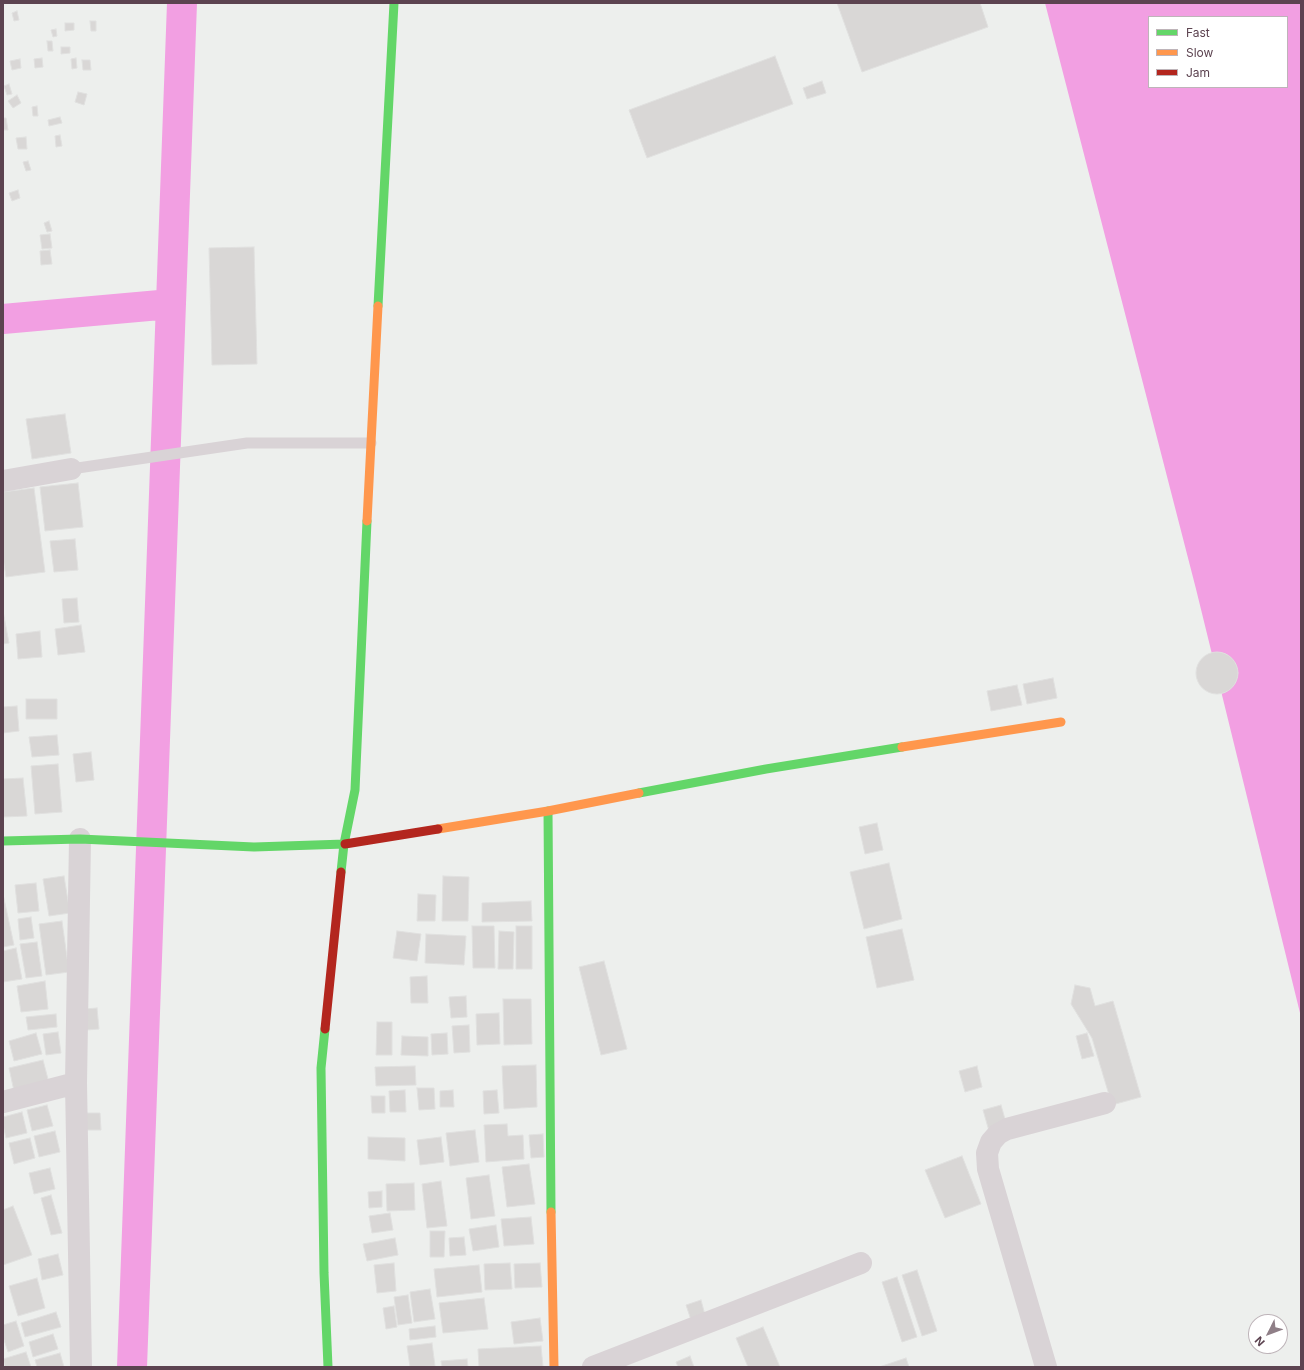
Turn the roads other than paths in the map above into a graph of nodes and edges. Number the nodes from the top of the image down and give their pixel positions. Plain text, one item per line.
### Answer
1 (394, 3) edge
2 (371, 443) junction
3 (71, 468) joint
4 (3, 481) edge
5 (1061, 722) dead end
6 (548, 811) junction
7 (80, 839) junction
8 (3, 841) edge
9 (344, 844) junction
10 (76, 1083) junction
11 (3, 1102) edge
12 (1105, 1103) dead end
13 (861, 1263) dead end
14 (81, 1367) edge
15 (328, 1367) edge
16 (554, 1367) edge
17 (593, 1367) edge
18 (1046, 1367) edge

1 - 2 street
2 - 3 lane
2 - 9 street
3 - 4 street
5 - 6 street
6 - 9 street
6 - 16 street
7 - 8 street
7 - 9 street
7 - 10 street
9 - 15 street
10 - 11 street
10 - 14 street
12 - 18 street
13 - 17 street

